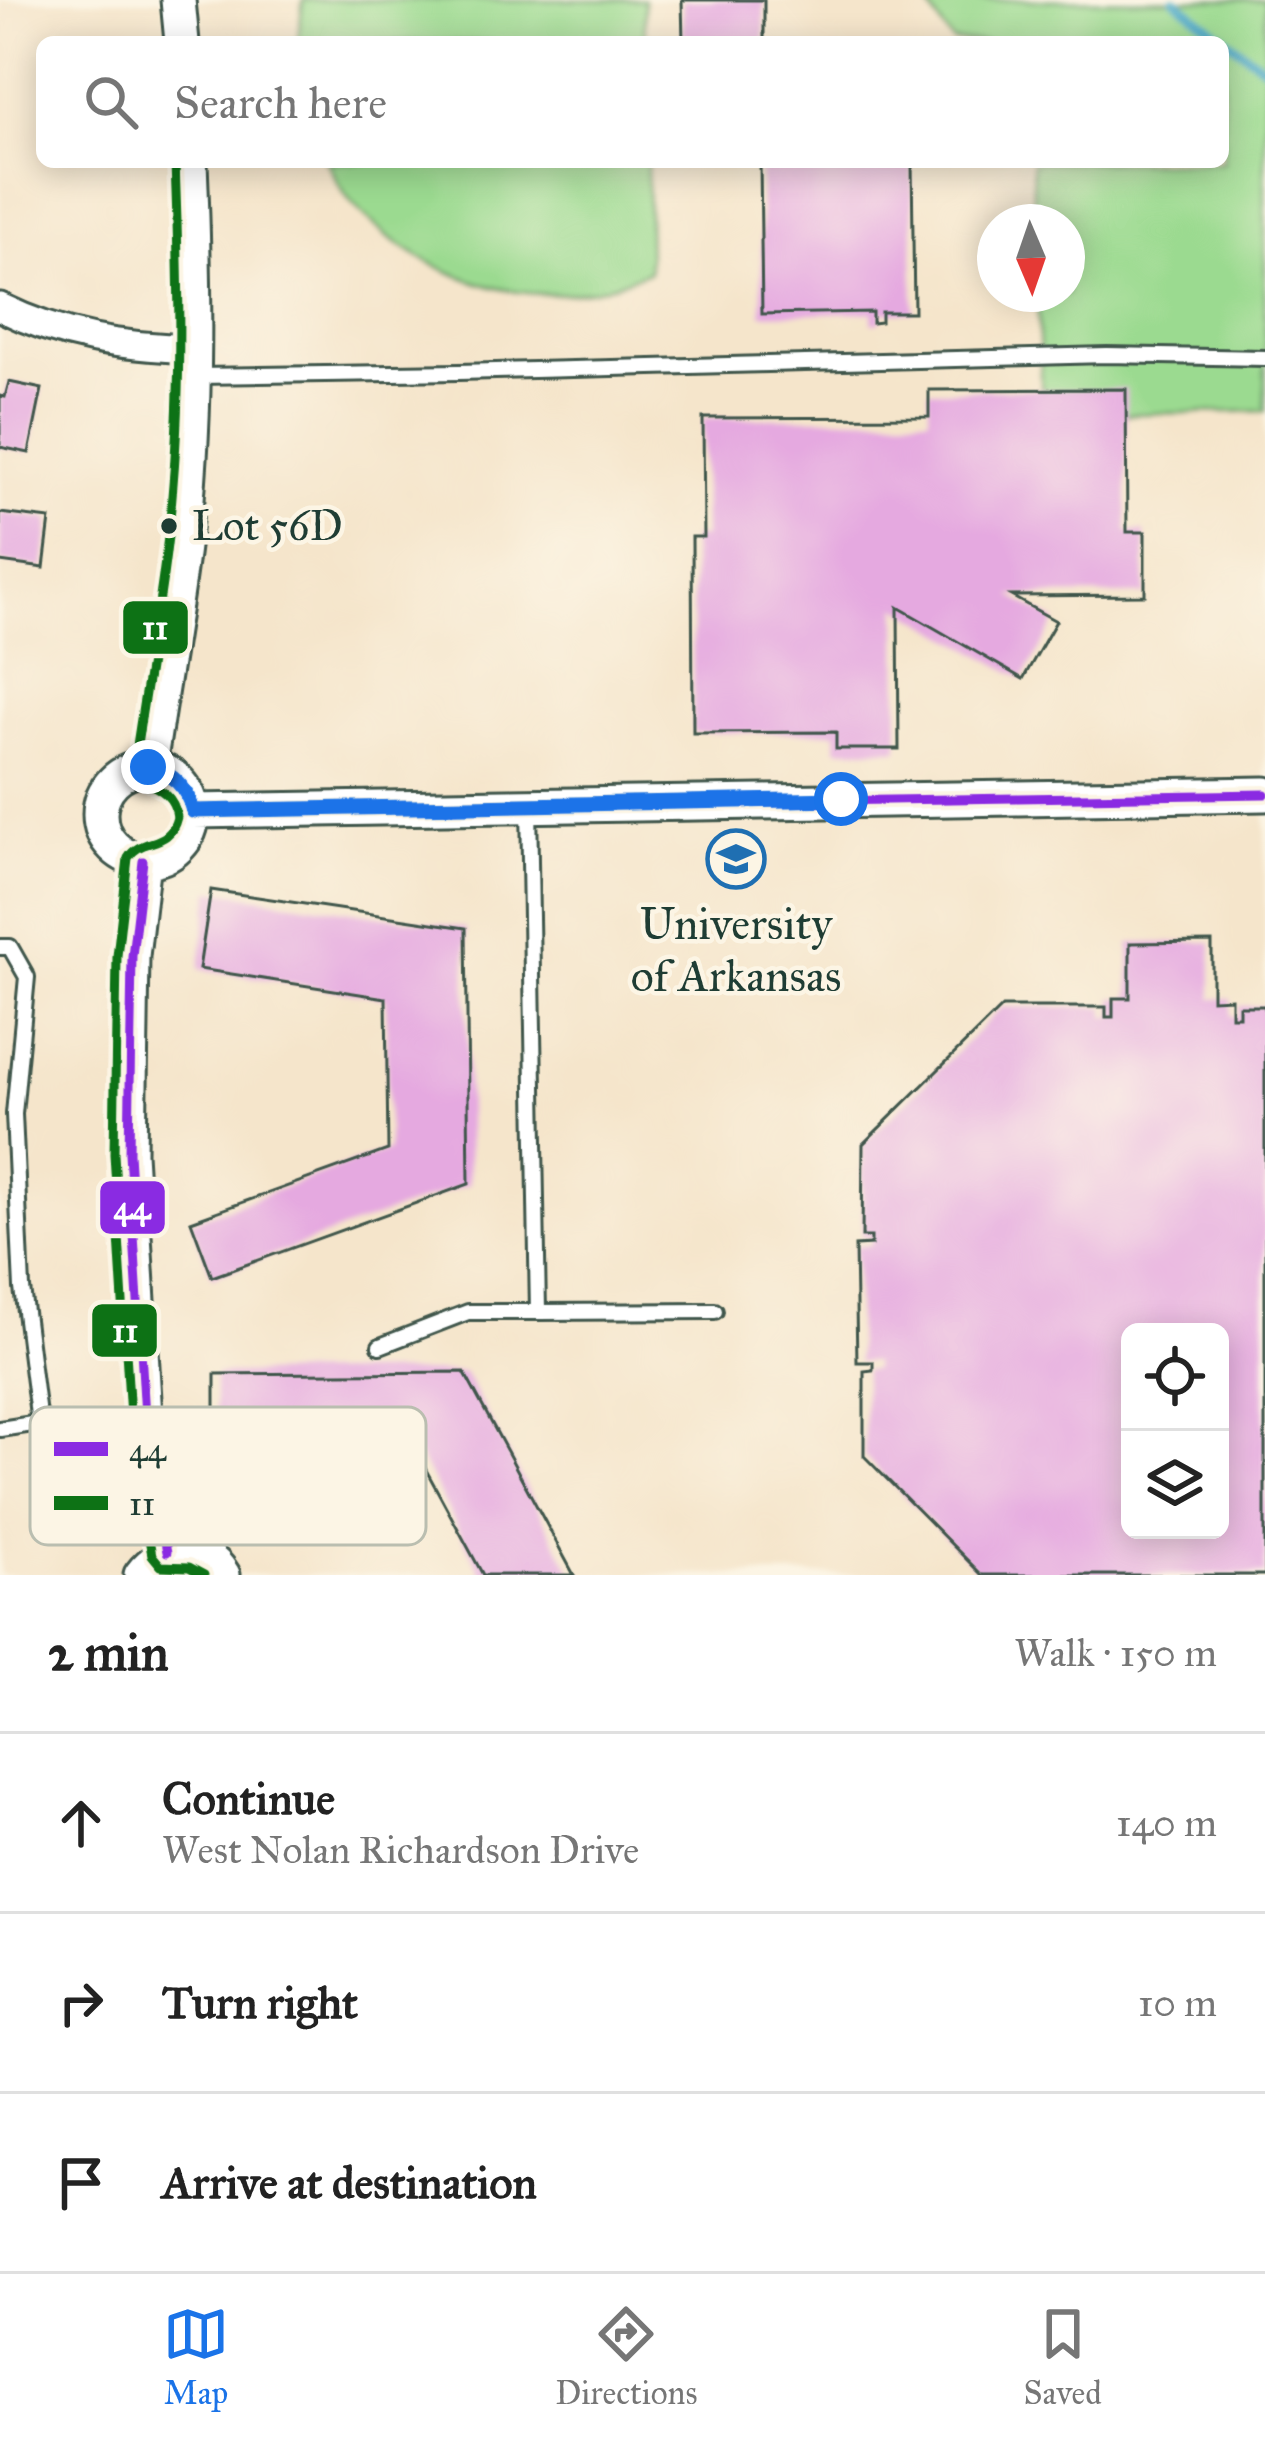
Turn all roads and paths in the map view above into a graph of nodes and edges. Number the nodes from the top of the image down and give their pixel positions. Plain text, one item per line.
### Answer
1 (178, 0) edge
2 (181, 36) edge
3 (190, 168) edge
4 (0, 308) edge
5 (1265, 358) edge
6 (192, 362) junction
7 (148, 767) junction
8 (1265, 794) edge
9 (529, 806) junction
10 (193, 811) junction
11 (143, 861) junction
12 (0, 946) edge
13 (715, 1311) dead end
14 (538, 1312) junction
15 (380, 1346) dead end
16 (37, 1407) edge
17 (144, 1407) edge
18 (30, 1424) edge
19 (0, 1429) edge
20 (166, 1545) edge
21 (167, 1552) junction
22 (141, 1575) edge
23 (224, 1575) edge

1 - 2 street
3 - 6 street
4 - 6 street
5 - 6 lane
6 - 7 street
7 - 10 street
7 - 11 street
8 - 9 street
9 - 10 street
9 - 14 lane
10 - 11 street
11 - 17 street
12 - 16 lane
13 - 14 lane
14 - 15 lane
18 - 19 lane
20 - 21 street
21 - 22 street
21 - 23 street

